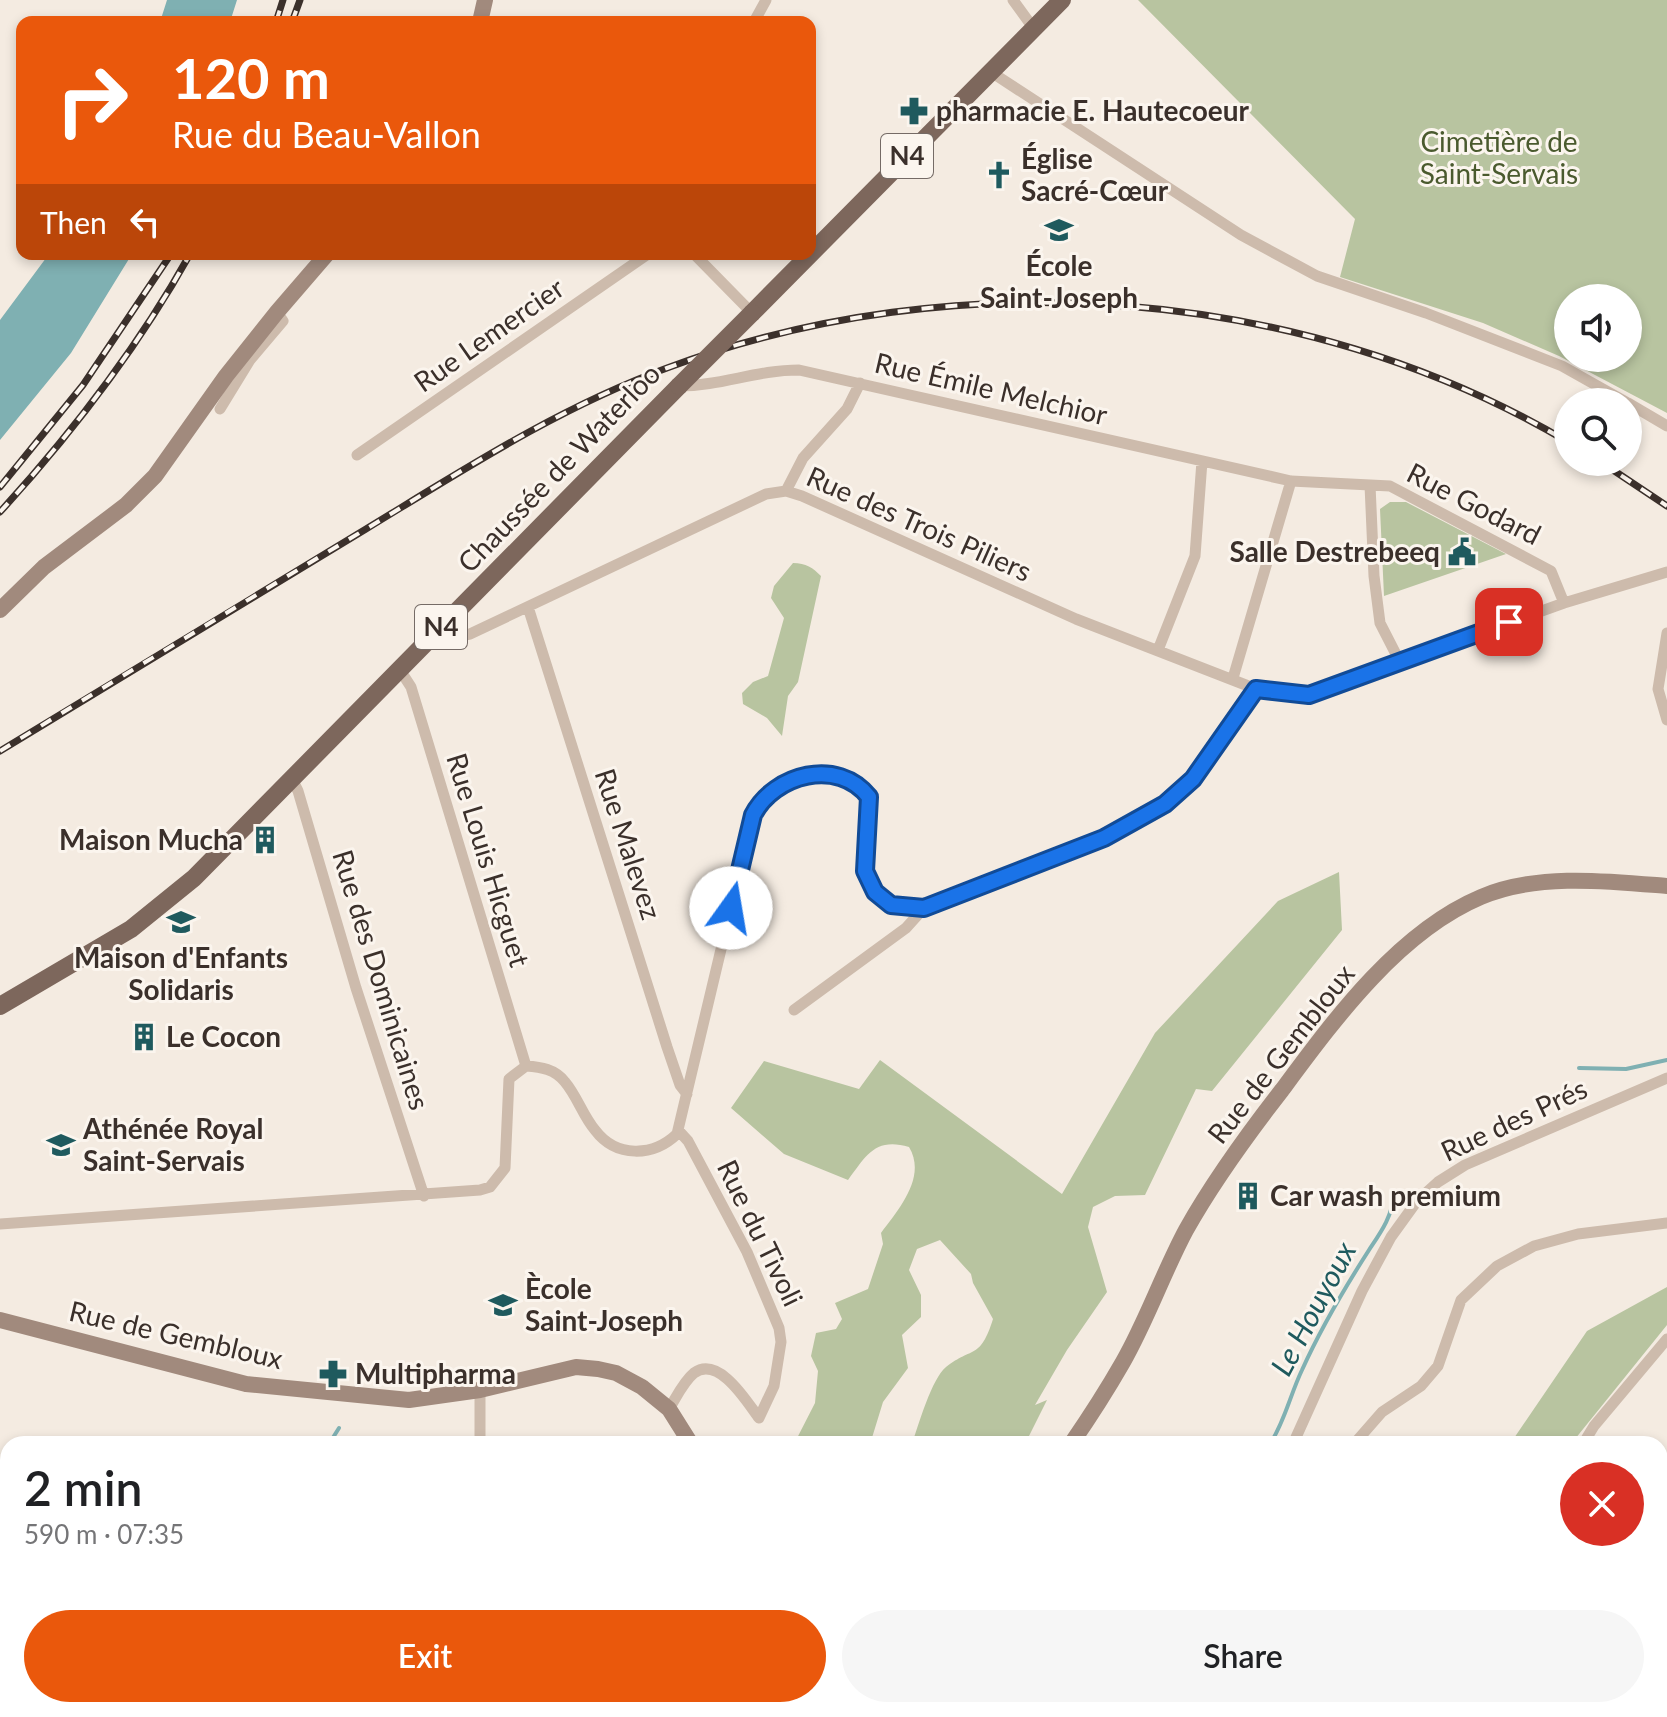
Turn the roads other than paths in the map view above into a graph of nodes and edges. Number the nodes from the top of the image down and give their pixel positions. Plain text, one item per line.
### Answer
1 (1013, 0) edge
2 (1062, 0) edge
3 (1034, 29) junction
4 (991, 72) junction
5 (816, 248) edge
6 (322, 260) edge
7 (639, 260) edge
8 (700, 260) edge
9 (805, 260) edge
10 (277, 312) junction
11 (752, 313) junction
12 (860, 383) junction
13 (679, 386) junction
14 (1601, 388) edge
15 (220, 409) dead end
16 (1642, 412) edge
17 (1667, 426) edge
18 (357, 455) dead end
19 (1202, 461) junction
20 (1291, 481) junction
21 (1370, 485) junction
22 (786, 491) junction
23 (1667, 572) edge
24 (1564, 603) junction
25 (528, 607) junction
26 (0, 610) edge
27 (436, 633) junction
28 (1667, 633) edge
29 (1158, 650) junction
30 (1401, 664) junction
31 (400, 670) junction
32 (1233, 678) junction
33 (1256, 689) junction
34 (1667, 720) edge
35 (292, 779) junction
36 (1667, 886) edge
37 (924, 908) junction
38 (0, 1006) edge
39 (794, 1010) dead end
40 (526, 1066) junction
41 (1667, 1078) edge
42 (687, 1094) junction
43 (678, 1130) junction
44 (424, 1196) junction
45 (1667, 1223) edge
46 (0, 1224) edge
47 (0, 1320) edge
48 (1667, 1339) edge
49 (480, 1390) junction
50 (669, 1409) junction
51 (480, 1436) edge
52 (686, 1436) edge
53 (1076, 1436) edge
54 (1297, 1436) edge
55 (1361, 1436) edge
56 (1588, 1436) edge

1 - 3 street
2 - 3 main road, Chaussée de Waterloo / N4
3 - 4 main road, Chaussée de Waterloo / N4
4 - 5 main road, Chaussée de Waterloo / N4
4 - 14 street
6 - 10 main road
7 - 18 street, Rue Lemercier
8 - 11 street
9 - 11 main road, Chaussée de Waterloo / N4
10 - 15 street
10 - 26 main road
11 - 13 main road, Chaussée de Waterloo / N4, bridge
12 - 13 street, Rue Émile Melchior
12 - 19 street, Rue Émile Melchior
12 - 22 street
13 - 27 main road, Chaussée de Waterloo / N4
16 - 17 street
19 - 20 street, Rue Émile Melchior
19 - 29 street
20 - 21 street, Rue Godard
20 - 32 street
21 - 24 street, Rue Godard
21 - 30 street
22 - 25 street, Rue des Trois Piliers
22 - 29 street, Rue des Trois Piliers
23 - 24 street, Rue des Trois Piliers
24 - 30 street, Rue des Trois Piliers
25 - 27 street, Rue des Trois Piliers
25 - 42 street, Rue Malevez
27 - 31 main road, Chaussée de Waterloo / N4
28 - 34 street
29 - 32 street, Rue des Trois Piliers
30 - 33 street, Rue des Trois Piliers
31 - 35 main road, Chaussée de Waterloo / N4
31 - 40 street, Rue Louis Hicguet
32 - 33 street, Rue des Trois Piliers
33 - 37 street
35 - 38 main road, Chaussée de Waterloo / N4
35 - 44 street, Rue des Dominicaines
36 - 53 main road, Rue de Gembloux
37 - 39 street
37 - 42 street
40 - 43 street
40 - 44 street
41 - 54 street, Rue des Prés
42 - 43 street
43 - 50 street, Rue du Tivoli
44 - 46 street
45 - 55 street
47 - 49 main road, Rue de Gembloux
48 - 56 street
49 - 50 main road, Rue de Gembloux
49 - 51 street
50 - 52 main road, Rue de Gembloux

